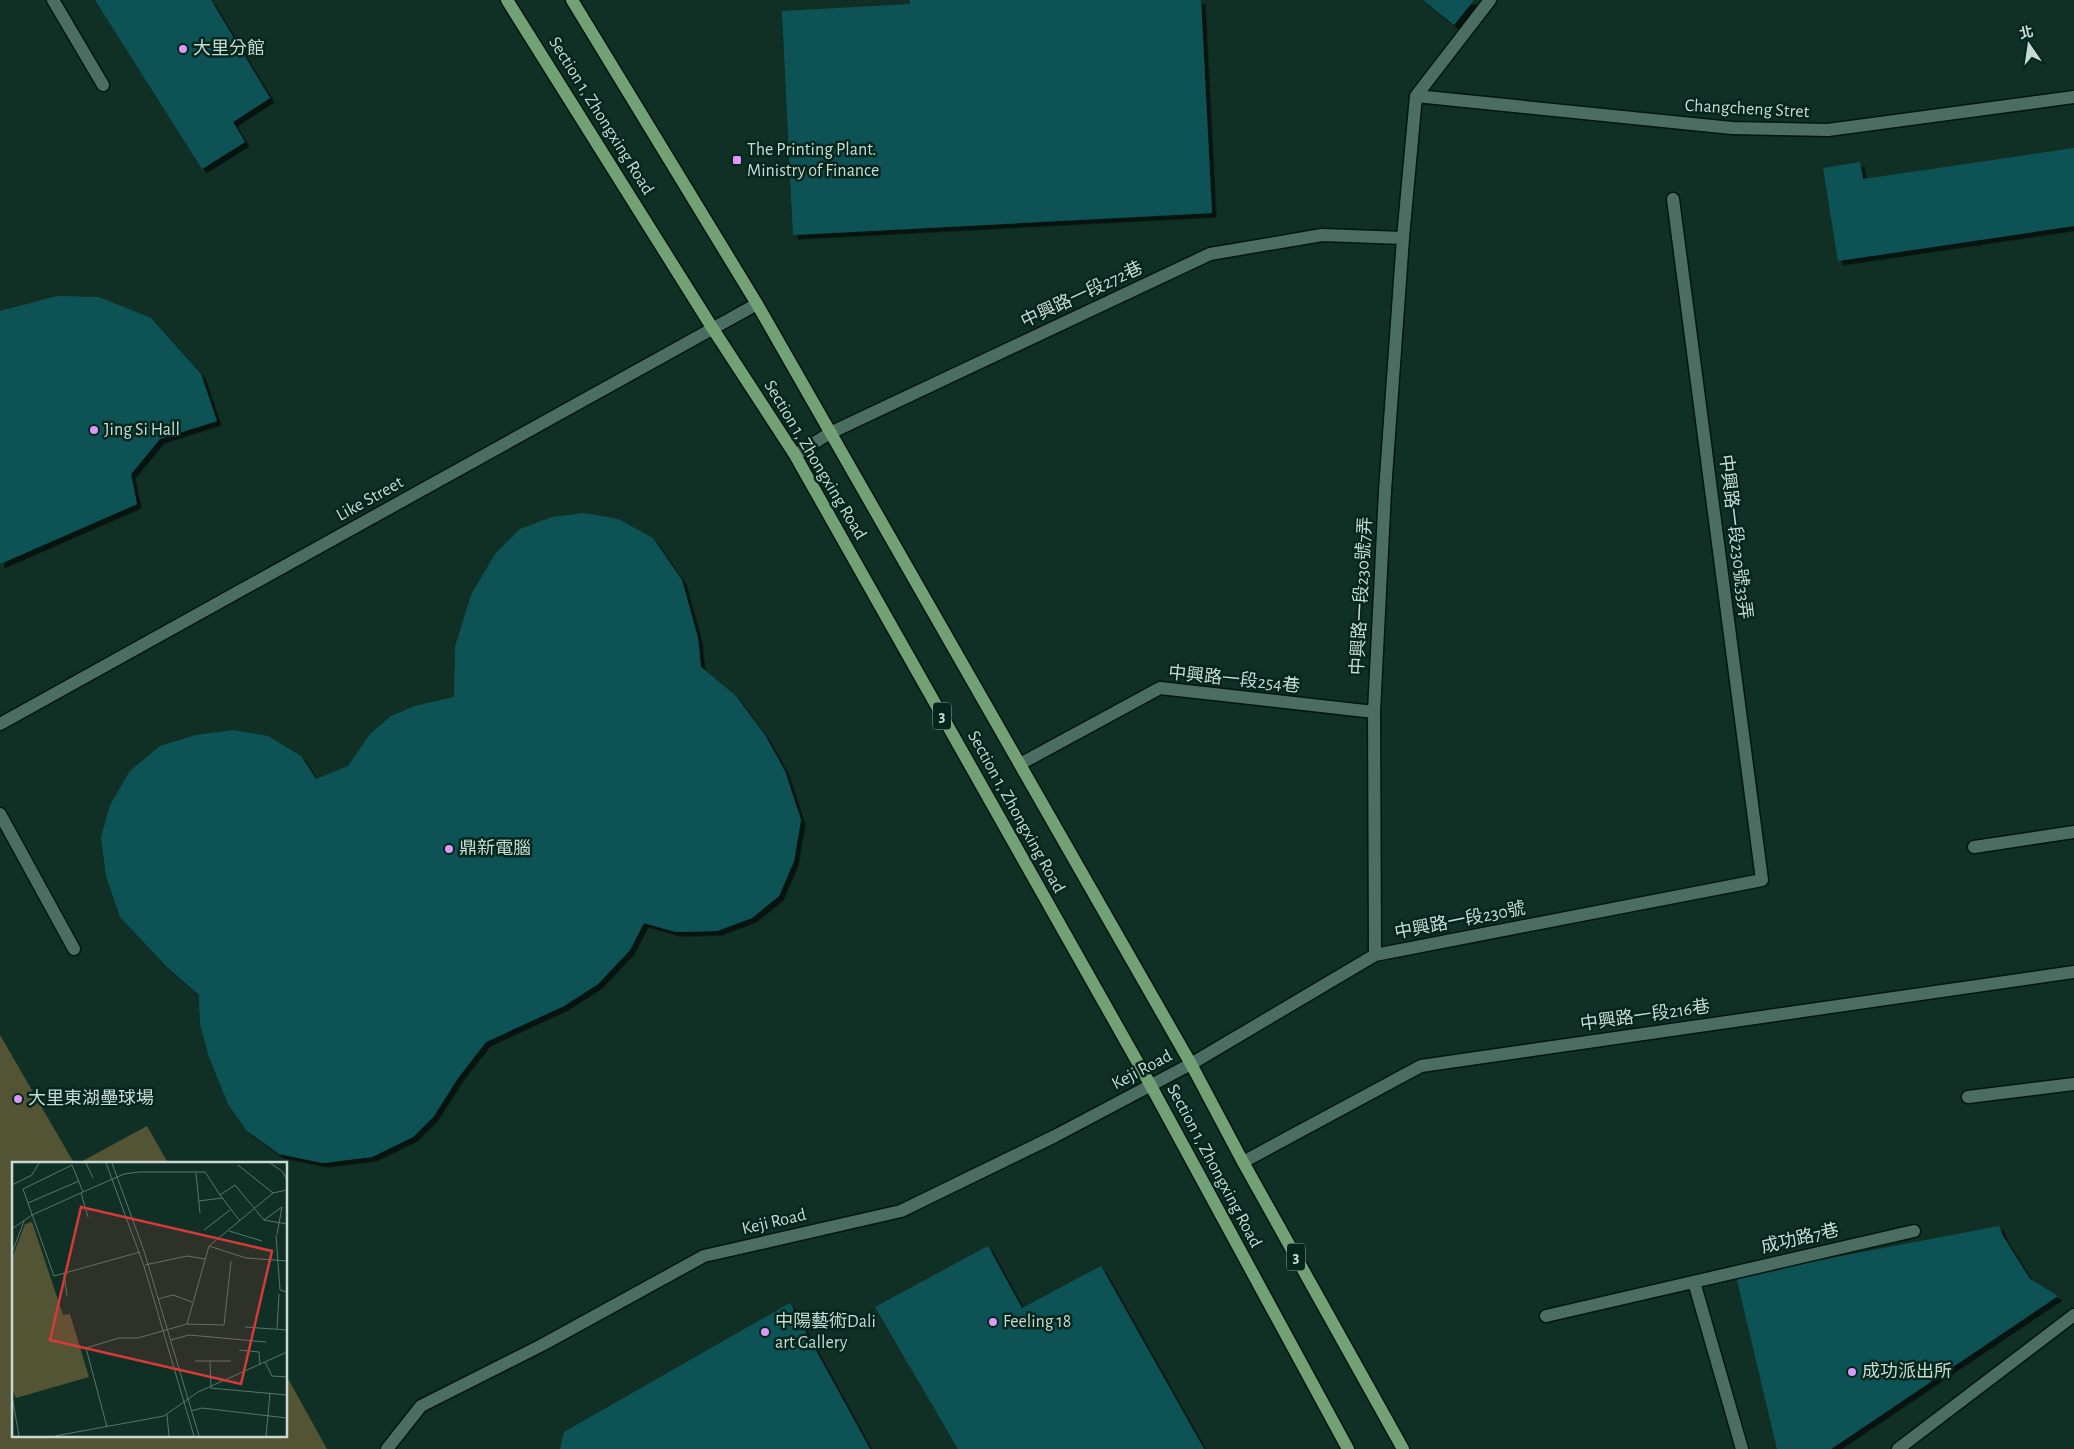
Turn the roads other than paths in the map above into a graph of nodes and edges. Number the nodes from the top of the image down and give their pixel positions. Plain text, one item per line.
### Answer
1 (53, 0) edge
2 (507, 0) edge
3 (572, 0) edge
4 (1490, 0) edge
5 (103, 85) dead end
6 (1416, 96) junction
7 (2074, 97) edge
8 (1673, 199) dead end
9 (1403, 238) junction
10 (757, 304) junction
11 (713, 329) junction
12 (830, 433) junction
13 (795, 455) junction
14 (1374, 712) junction
15 (0, 724) edge
16 (1020, 764) junction
17 (0, 814) edge
18 (2074, 832) edge
19 (1974, 847) dead end
20 (1762, 880) joint
21 (74, 949) dead end
22 (1375, 955) junction
23 (2074, 972) edge
24 (1191, 1064) junction
25 (2074, 1084) edge
26 (1151, 1086) junction
27 (1968, 1097) dead end
28 (1242, 1162) junction
29 (1914, 1231) dead end
30 (1694, 1282) junction
31 (2074, 1315) edge
32 (1546, 1316) dead end
33 (387, 1449) edge
34 (1348, 1449) edge
35 (1403, 1449) edge
36 (1742, 1449) edge
37 (1898, 1449) edge

1 - 5 street
2 - 11 main road, Section 1, Zhongxing Road / 3
3 - 10 main road, Section 1, Zhongxing Road / 3
4 - 6 street
6 - 7 street, Changcheng Stret
6 - 9 street, 中興路一段230號7弄
8 - 20 street, 中興路一段230號33弄
9 - 12 street, 中興路一段272巷
9 - 14 street, 中興路一段230號7弄
10 - 11 street, Like Street
10 - 12 main road, Section 1, Zhongxing Road / 3
11 - 13 main road, Section 1, Zhongxing Road / 3
11 - 15 street, Like Street
12 - 13 street, 中興路一段272巷
12 - 16 main road, Section 1, Zhongxing Road / 3
13 - 26 main road, Section 1, Zhongxing Road / 3
14 - 16 street, 中興路一段254巷
14 - 22 street, 中興路一段230號7弄
16 - 24 main road, Section 1, Zhongxing Road / 3
17 - 21 street
18 - 19 street
20 - 22 street, 中興路一段230號
22 - 24 street, 中興路一段230號
23 - 28 street, 中興路一段216巷
24 - 26 street, Keji Road
24 - 28 main road, Section 1, Zhongxing Road / 3
25 - 27 street
26 - 33 street, Keji Road
26 - 34 main road, Section 1, Zhongxing Road / 3
28 - 35 main road, Section 1, Zhongxing Road / 3
29 - 30 street, 成功路7巷
30 - 32 street, 成功路7巷
30 - 36 street
31 - 37 street

